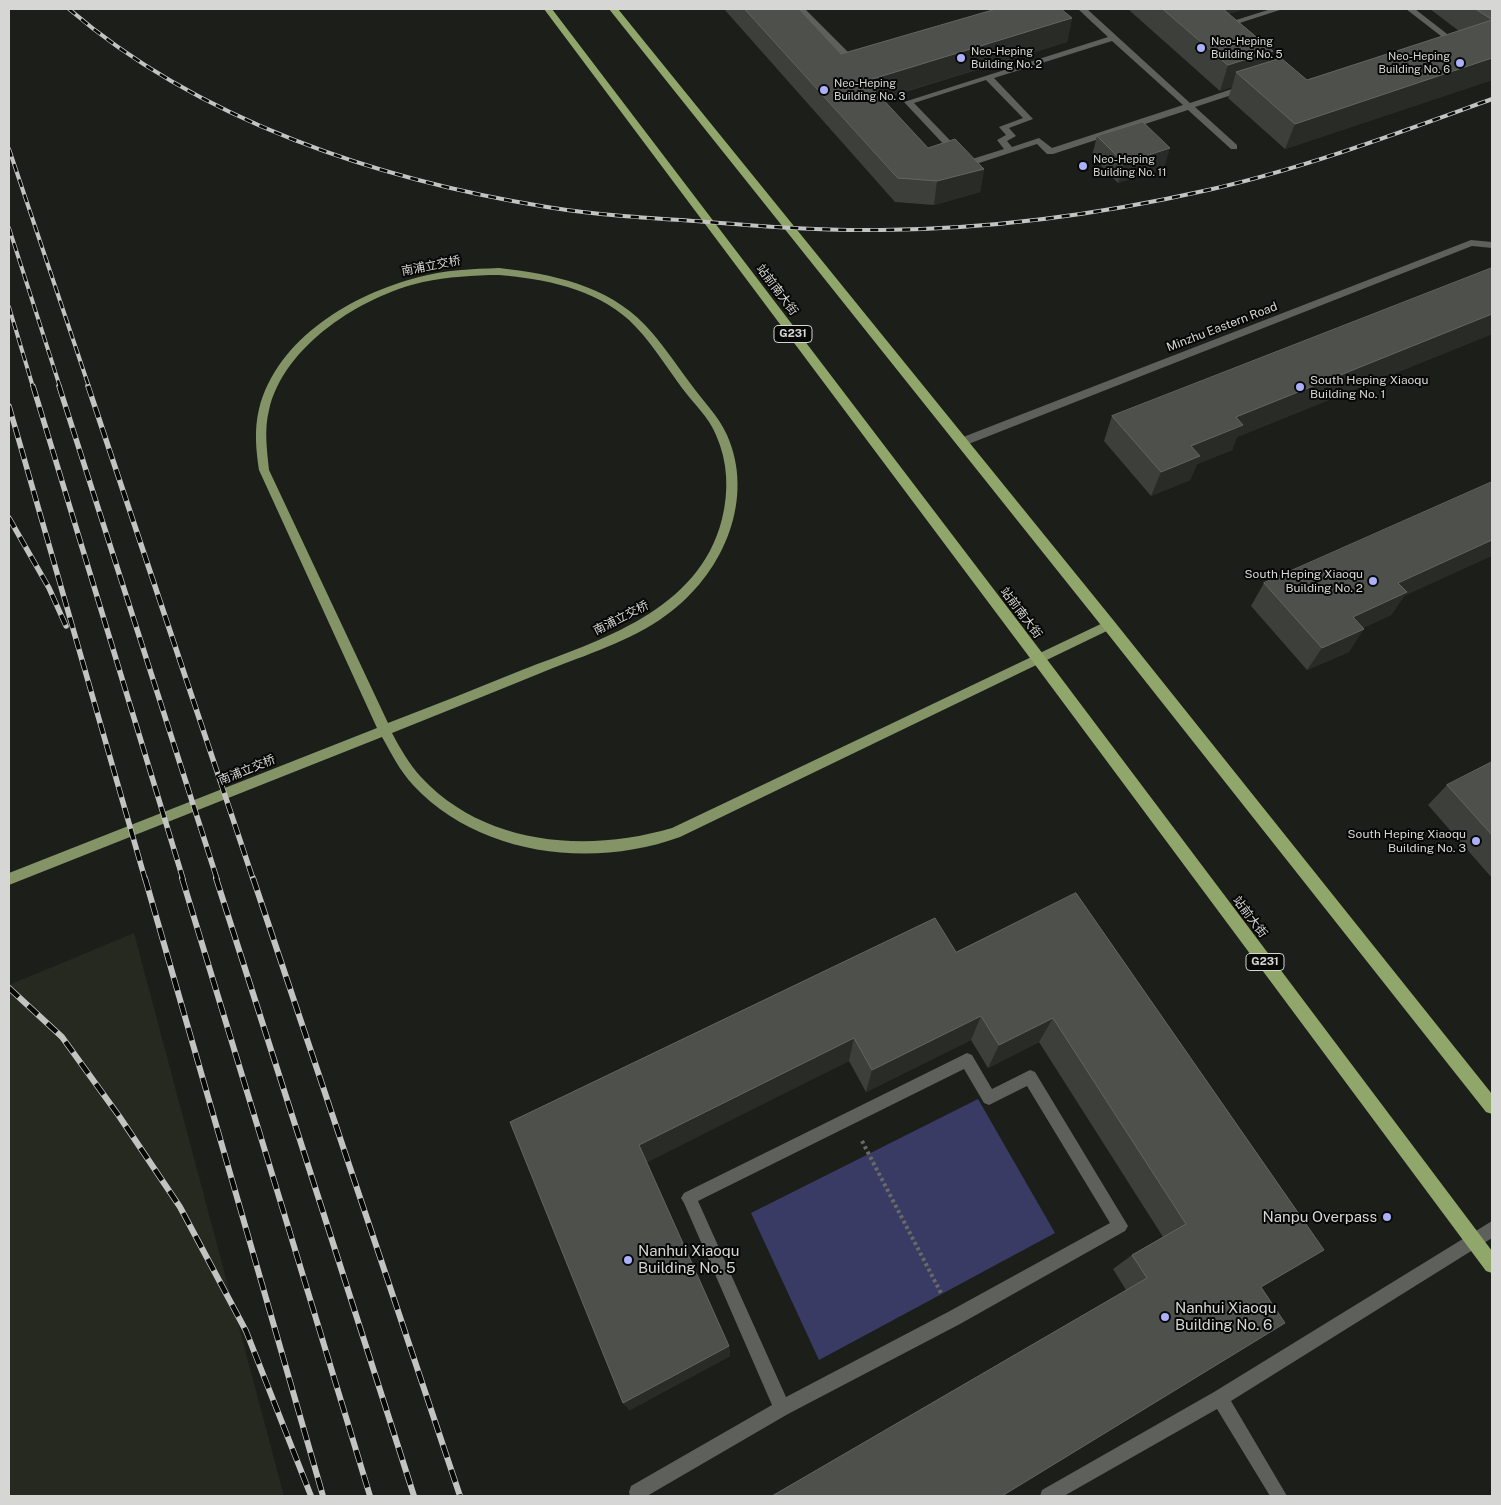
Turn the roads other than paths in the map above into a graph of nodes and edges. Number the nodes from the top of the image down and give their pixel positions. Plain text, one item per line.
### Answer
1 (548, 9) edge
2 (614, 9) edge
3 (801, 9) edge
4 (1082, 9) edge
5 (1279, 9) edge
6 (1410, 9) edge
7 (1228, 32) edge
8 (1114, 38) junction
9 (1447, 47) edge
10 (868, 53) edge
11 (988, 77) junction
12 (1253, 85) edge
13 (1189, 106) junction
14 (1234, 147) dead end
15 (1010, 150) junction
16 (1492, 245) edge
17 (962, 442) junction
18 (1109, 625) junction
19 (1038, 658) junction
20 (9, 879) edge
21 (1492, 1106) edge
22 (1492, 1229) edge
23 (1474, 1240) junction
24 (1492, 1265) edge
25 (1220, 1398) junction
26 (782, 1408) junction
27 (639, 1496) edge
28 (1048, 1496) edge
29 (1278, 1496) edge

1 - 19 highway, 站前南大街 / G231
2 - 17 highway
3 - 10 street
4 - 8 street
5 - 7 street
6 - 9 street
8 - 11 street
8 - 13 street
11 - 15 street
11 - 15 street
12 - 13 street
13 - 14 street
13 - 15 street
16 - 17 street, Minzhu Eastern Road
17 - 18 highway
18 - 19 main road, 南浦立交桥
18 - 21 highway
19 - 20 main road, 南浦立交桥
19 - 23 highway, 站前大街 / G231
22 - 23 street
23 - 24 highway, 站前大街 / G231
23 - 25 street
25 - 28 street
25 - 29 street
26 - 26 street
26 - 27 street

